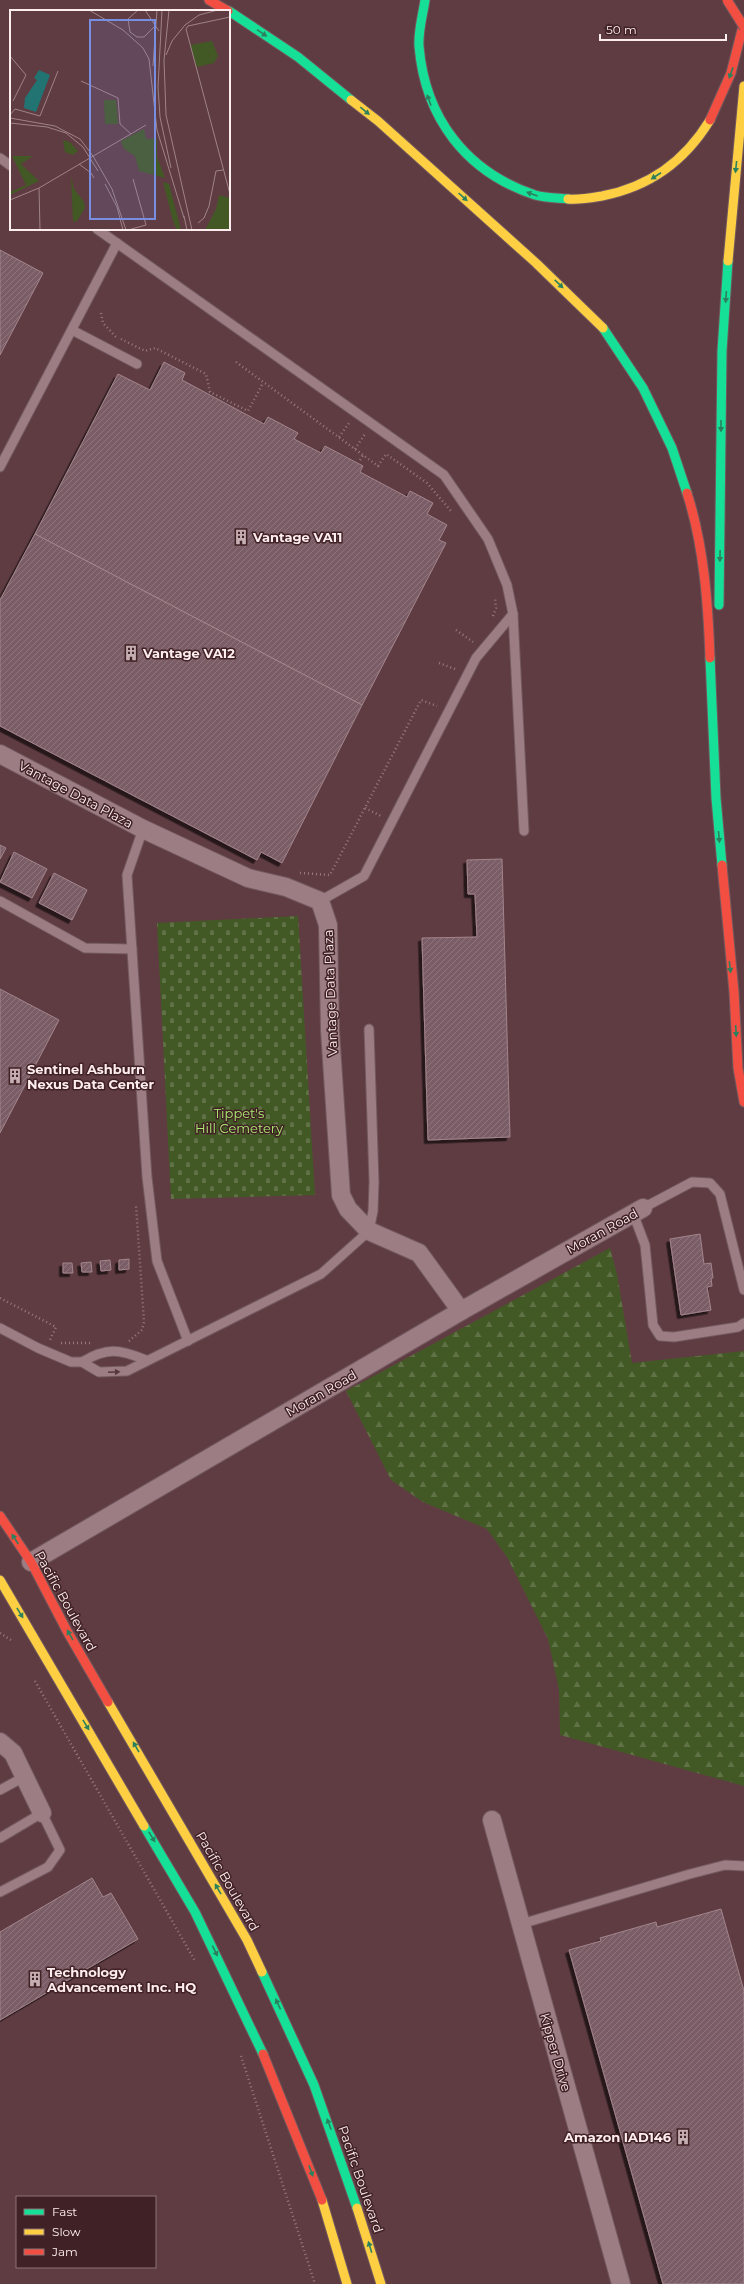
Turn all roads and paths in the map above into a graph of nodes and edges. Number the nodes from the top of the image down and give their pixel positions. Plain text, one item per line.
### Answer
1 (209, 0) edge
2 (425, 0) edge
3 (727, 0) edge
4 (227, 10) edge
5 (230, 12) edge
6 (744, 22) edge
7 (744, 27) edge
8 (744, 86) edge
9 (0, 158) edge
10 (10, 165) edge
11 (98, 230) edge
12 (117, 243) junction
13 (101, 313) dead end
14 (72, 330) junction
15 (236, 362) dead end
16 (137, 364) dead end
17 (264, 383) junction
18 (356, 413) junction
19 (372, 424) junction
20 (339, 437) junction
21 (355, 449) junction
22 (363, 455) junction
23 (360, 460) dead end
24 (0, 468) edge
25 (452, 512) dead end
26 (495, 594) dead end
27 (513, 614) junction
28 (719, 618) dead end
29 (492, 619) dead end
30 (456, 630) dead end
31 (719, 633) dead end
32 (477, 638) dead end
33 (473, 642) junction
34 (469, 648) dead end
35 (439, 663) dead end
36 (458, 664) dead end
37 (455, 669) junction
38 (452, 676) dead end
39 (439, 701) dead end
40 (0, 754) edge
41 (716, 798) junction
42 (365, 808) junction
43 (392, 822) junction
44 (143, 829) junction
45 (524, 831) dead end
46 (295, 873) dead end
47 (0, 901) edge
48 (320, 901) junction
49 (132, 948) junction
50 (369, 1029) dead end
51 (744, 1102) edge
52 (136, 1201) dead end
53 (638, 1210) junction
54 (369, 1231) junction
55 (744, 1290) edge
56 (0, 1298) edge
57 (461, 1311) junction
58 (744, 1323) edge
59 (0, 1328) edge
60 (188, 1341) junction
61 (128, 1342) dead end
62 (97, 1343) dead end
63 (146, 1360) junction
64 (82, 1362) junction
65 (0, 1516) edge
66 (28, 1564) junction
67 (2, 1578) edge
68 (0, 1633) edge
69 (14, 1644) dead end
70 (32, 1675) dead end
71 (0, 1742) edge
72 (24, 1777) junction
73 (0, 1790) edge
74 (42, 1813) junction
75 (492, 1820) dead end
76 (0, 1838) edge
77 (744, 1866) edge
78 (0, 1892) edge
79 (521, 1924) junction
80 (199, 1968) dead end
81 (240, 2051) dead end
82 (315, 2284) edge
83 (347, 2284) edge
84 (381, 2284) edge
85 (621, 2284) edge

1 - 4 main road
6 -> 2 main road
3 - 7 main road, bridge
5 -> 41 main road
8 -> 28 main road
9 - 10 lane
11 - 12 lane
12 - 14 lane
12 - 18 lane
13 - 17 path
14 - 16 lane
14 - 24 lane
15 - 17 path
17 - 20 path
18 - 19 lane
18 - 20 path
19 - 21 path
19 - 27 lane
20 - 21 path
21 - 22 path
22 - 23 path
22 - 25 path
26 - 29 path
27 - 43 lane
27 - 45 lane
30 - 33 path
31 - 41 main road
32 - 33 path
33 - 34 path
35 - 37 path
36 - 37 path
37 - 38 path
39 - 42 path
40 - 44 street, Vantage Data Plaza
41 -> 51 main road
42 - 43 path
42 - 46 path
43 - 48 lane
44 - 48 street, Vantage Data Plaza
44 - 49 lane
47 - 49 lane
48 - 54 street, Vantage Data Plaza
49 - 60 lane
50 - 54 lane
52 - 61 path
53 - 55 lane
53 - 57 street, Moran Road
53 - 58 lane
54 - 57 street, Vantage Data Plaza
54 - 60 lane
56 - 62 path
57 - 66 street, Moran Road
59 - 64 lane
60 - 63 lane
63 - 64 lane
64 -> 63 lane
66 -> 65 main road, Pacific Boulevard
84 -> 66 main road, Pacific Boulevard
67 -> 83 main road
68 - 69 path
70 - 80 path
71 - 72 street
72 - 73 lane
72 - 74 street
74 - 76 lane
74 - 78 lane
75 - 79 street, Kipper Drive
77 - 79 lane
79 - 85 street, Kipper Drive
81 - 82 path

